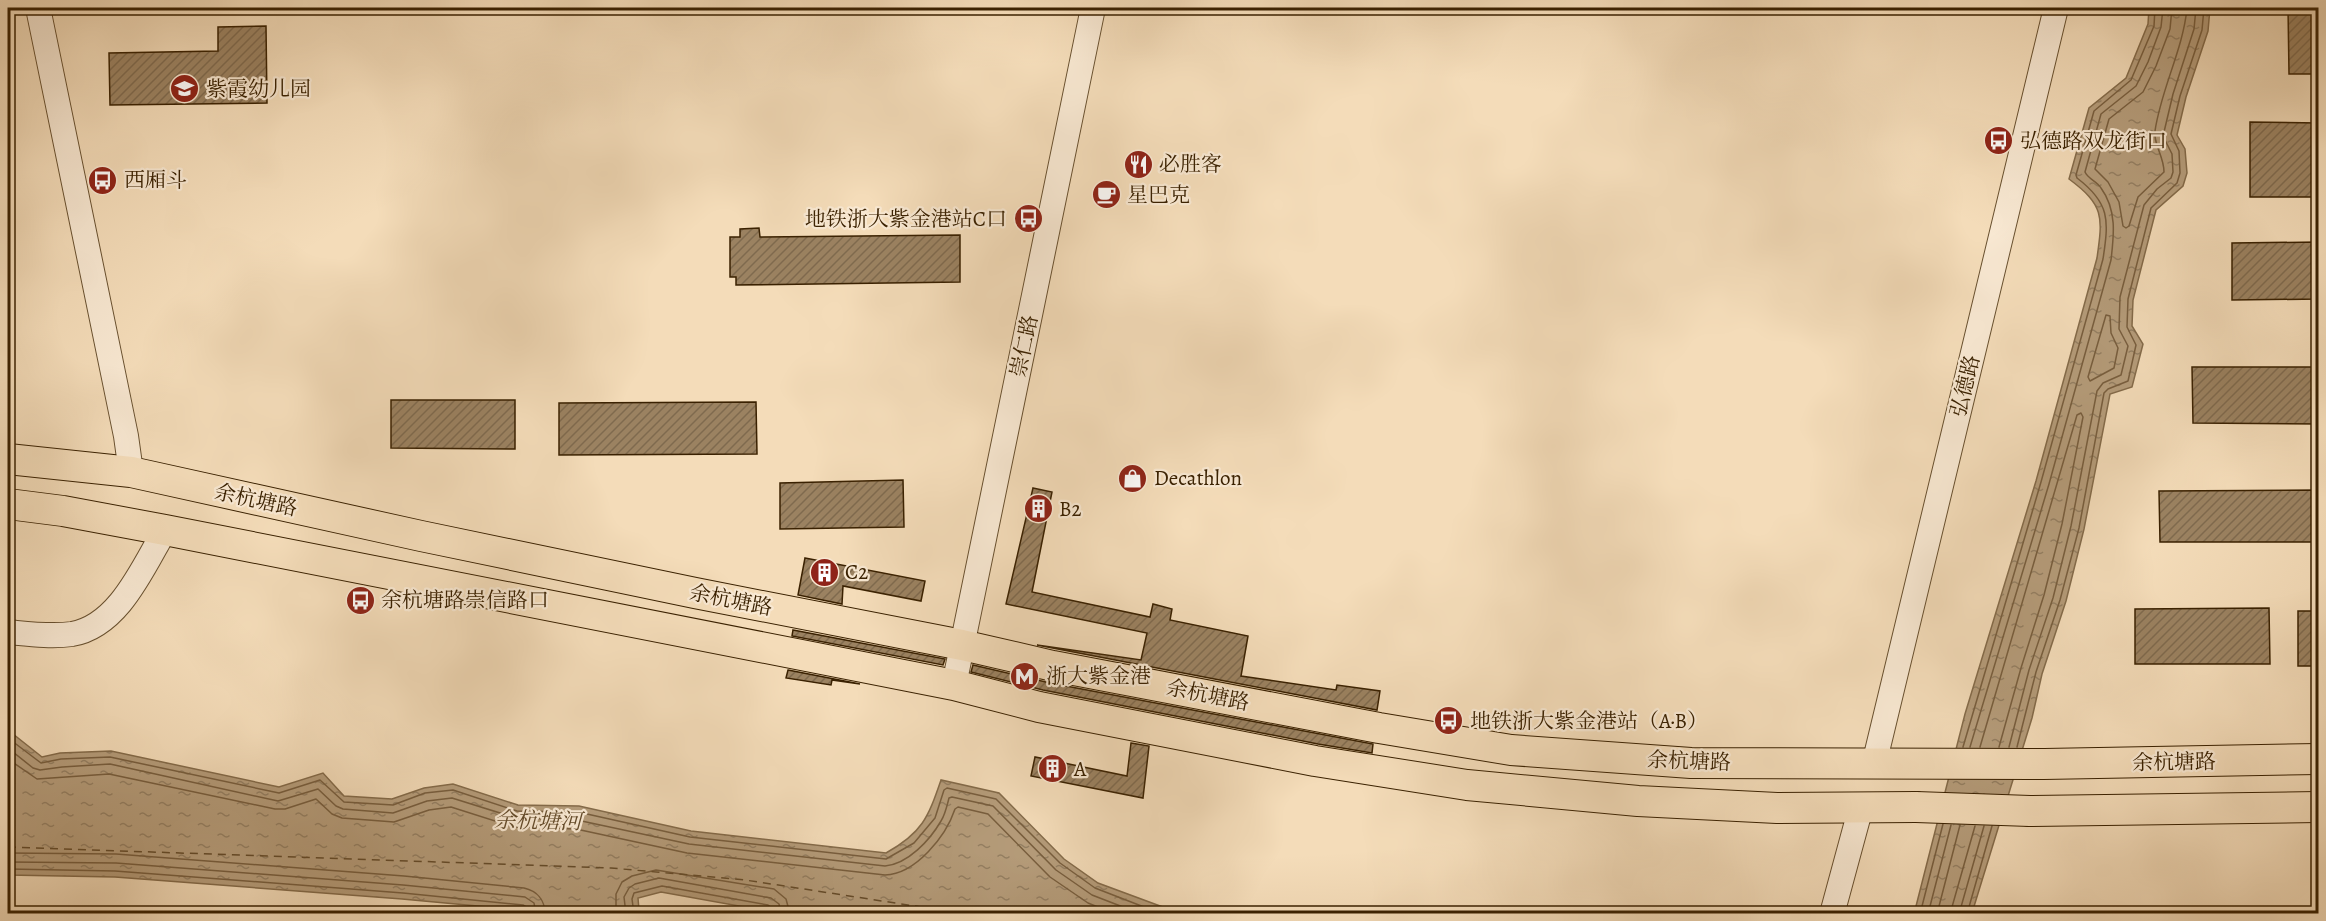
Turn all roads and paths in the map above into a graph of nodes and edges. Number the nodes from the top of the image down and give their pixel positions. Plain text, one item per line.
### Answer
1 (38, 8) edge
2 (1093, 8) edge
3 (2056, 8) edge
4 (8, 459) edge
5 (131, 472) junction
6 (8, 504) edge
7 (165, 530) junction
8 (8, 632) edge
9 (962, 645) junction
10 (954, 685) junction
11 (2319, 759) edge
12 (1874, 764) junction
13 (1861, 807) junction
14 (2319, 807) edge
15 (1832, 914) edge

1 - 5 street
2 - 9 street, 崇仁路
3 - 12 street, 弘德路
4 - 5 main road, 余杭塘路
5 - 9 main road, 余杭塘路
6 - 7 main road, 余杭塘路
7 - 8 street
7 - 10 main road, 余杭塘路
9 - 10 street, 崇仁路
9 - 12 main road, 余杭塘路
10 - 13 main road, 余杭塘路
11 - 12 main road, 余杭塘路
13 - 14 main road, 余杭塘路, bridge
13 - 15 street

